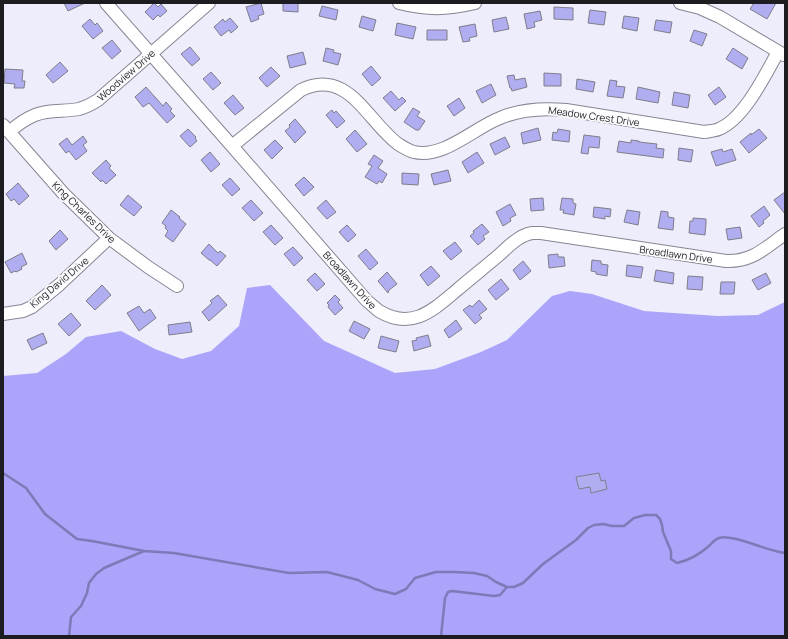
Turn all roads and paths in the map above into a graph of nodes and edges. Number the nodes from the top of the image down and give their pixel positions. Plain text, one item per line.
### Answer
1 (106, 3) edge
2 (209, 3) edge
3 (398, 3) edge
4 (475, 3) edge
5 (680, 3) edge
6 (151, 54) junction
7 (781, 54) edge
8 (6, 129) edge
9 (232, 146) junction
10 (785, 234) edge
11 (109, 238) junction
12 (177, 286) dead end
13 (3, 314) edge

1 - 6 street, Broadlawn Drive
2 - 6 street, Woodview Drive
3 - 4 street
5 - 7 street
6 - 8 street, Woodview Drive
6 - 9 street, Broadlawn Drive
7 - 9 street, Meadow Crest Drive
8 - 11 street, King Charles Drive
9 - 10 street, Broadlawn Drive
11 - 12 street, King Charles Drive
11 - 13 street, King David Drive

